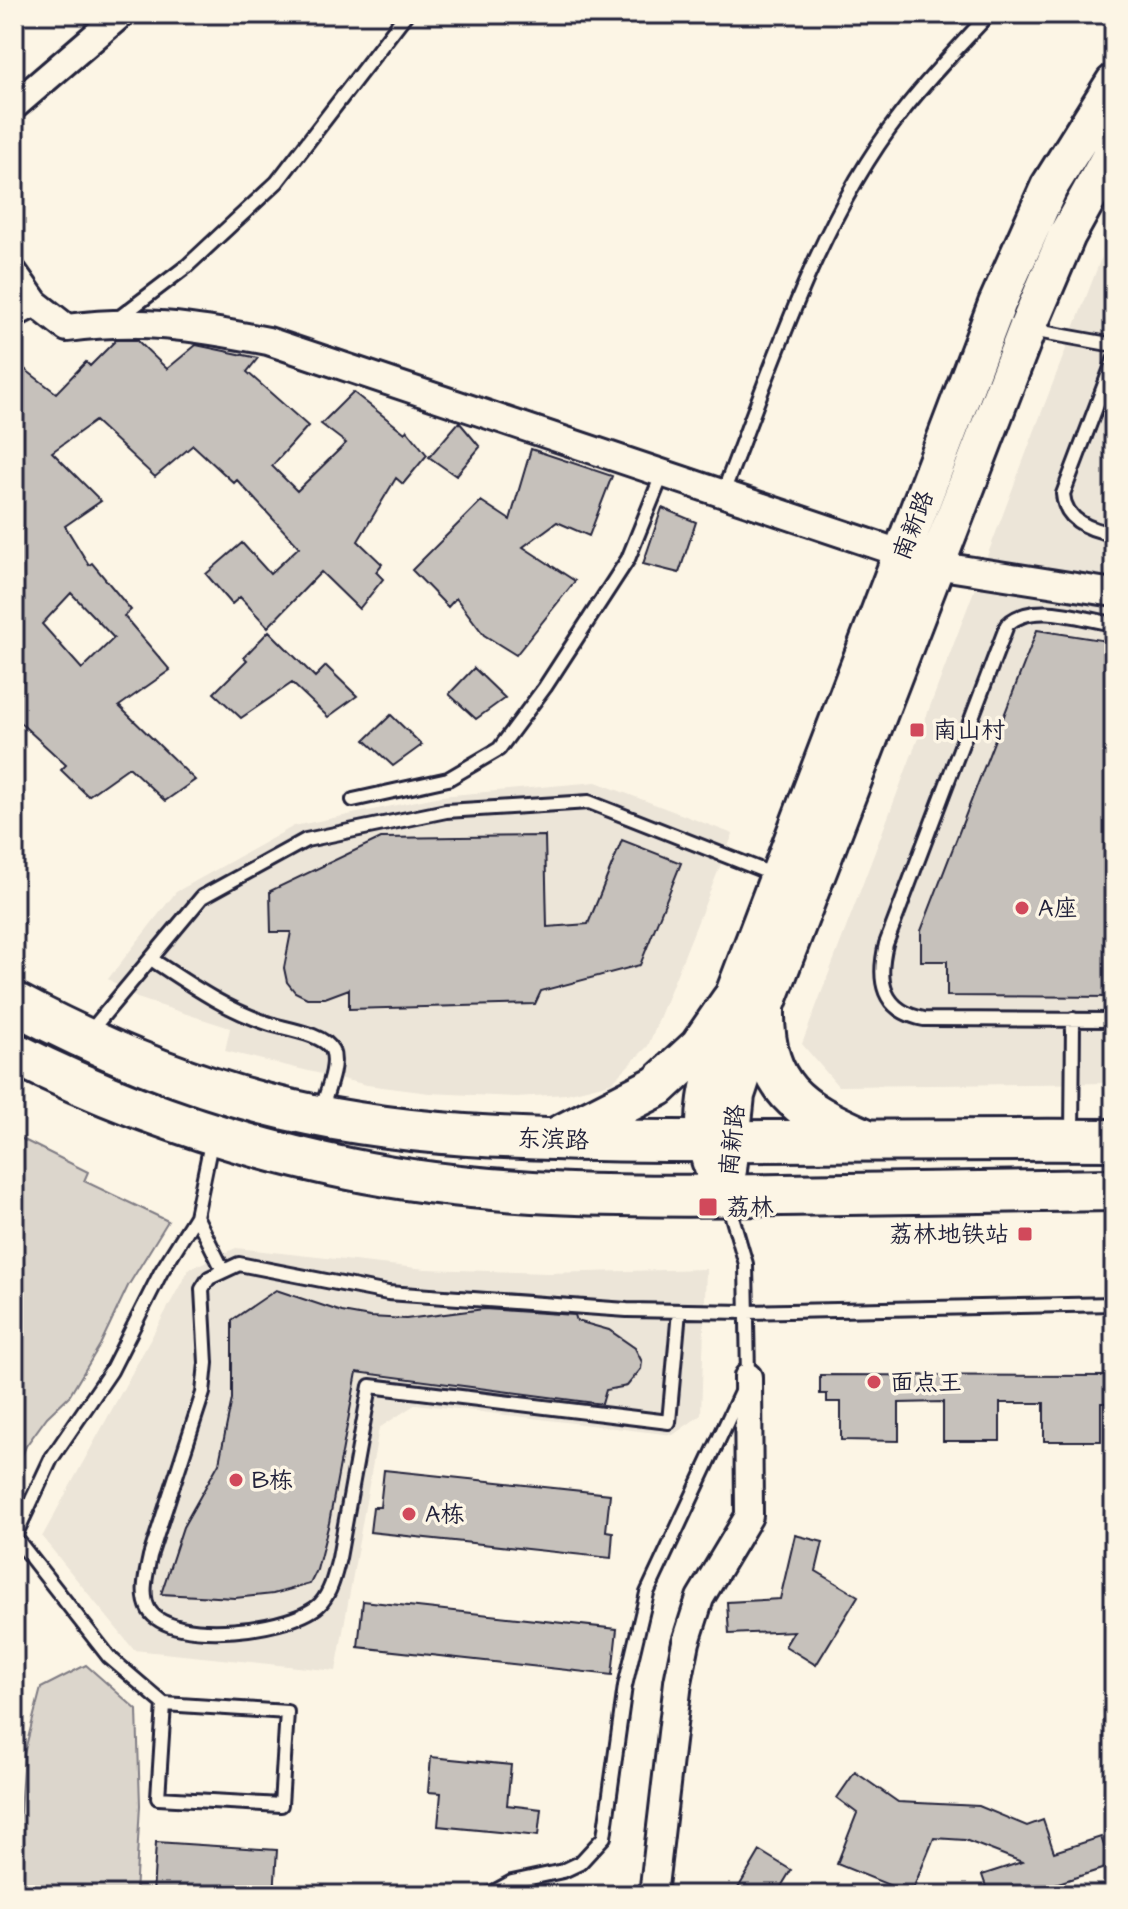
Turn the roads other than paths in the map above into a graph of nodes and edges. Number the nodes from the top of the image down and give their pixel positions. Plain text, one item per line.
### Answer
1 (121, 14) edge
2 (406, 14) edge
3 (989, 14) edge
4 (1114, 83) edge
5 (14, 106) edge
6 (1114, 150) edge
7 (14, 273) edge
8 (24, 308) edge
9 (114, 322) junction
10 (1027, 329) junction
11 (1114, 345) edge
12 (1114, 360) edge
13 (662, 475) junction
14 (722, 495) junction
15 (1114, 534) edge
16 (919, 559) junction
17 (1114, 593) edge
18 (1114, 624) edge
19 (353, 800) dead end
20 (779, 877) junction
21 (151, 959) junction
22 (14, 1003) edge
23 (748, 1006) junction
24 (1073, 1019) junction
25 (1114, 1020) edge
26 (83, 1040) junction
27 (14, 1053) edge
28 (320, 1114) junction
29 (213, 1135) junction
30 (1072, 1140) junction
31 (1114, 1140) edge
32 (549, 1141) junction
33 (718, 1141) junction
34 (871, 1142) junction
35 (1114, 1190) edge
36 (726, 1196) junction
37 (196, 1216) junction
38 (223, 1270) junction
39 (1114, 1304) edge
40 (679, 1311) junction
41 (747, 1312) junction
42 (748, 1377) junction
43 (14, 1537) edge
44 (164, 1704) junction
45 (488, 1895) edge
46 (653, 1895) edge

1 - 5 street
2 - 9 lane
3 - 14 lane
4 - 16 main road, 南新路
6 - 10 main road, 南新路
7 - 8 street
8 - 9 street
9 - 13 street
10 - 11 lane
10 - 16 main road, 南新路
12 - 15 lane
13 - 14 street
13 - 19 lane
14 - 16 street
16 - 17 street
16 - 20 main road, 南新路
16 - 23 main road, 南新路
18 - 24 lane
20 - 21 lane
20 - 23 main road, 南新路
21 - 26 lane
21 - 28 lane
22 - 26 main road, 东滨路
23 - 32 main road
23 - 33 main road, 南新路
23 - 34 main road
24 - 25 lane
24 - 30 lane
26 - 28 main road, 东滨路
27 - 29 main road
28 - 32 main road, 东滨路
29 - 36 main road
29 - 37 lane
30 - 31 main road, 东滨路
30 - 34 main road, 东滨路
32 - 33 main road, 东滨路
33 - 34 main road, 东滨路
33 - 36 main road, 南新路
35 - 36 main road
36 - 41 lane
37 - 38 lane
37 - 43 lane
38 - 40 lane
38 - 40 lane
39 - 41 lane
40 - 41 lane
41 - 42 lane
42 - 45 lane
42 - 46 street
43 - 44 lane
44 - 44 lane

